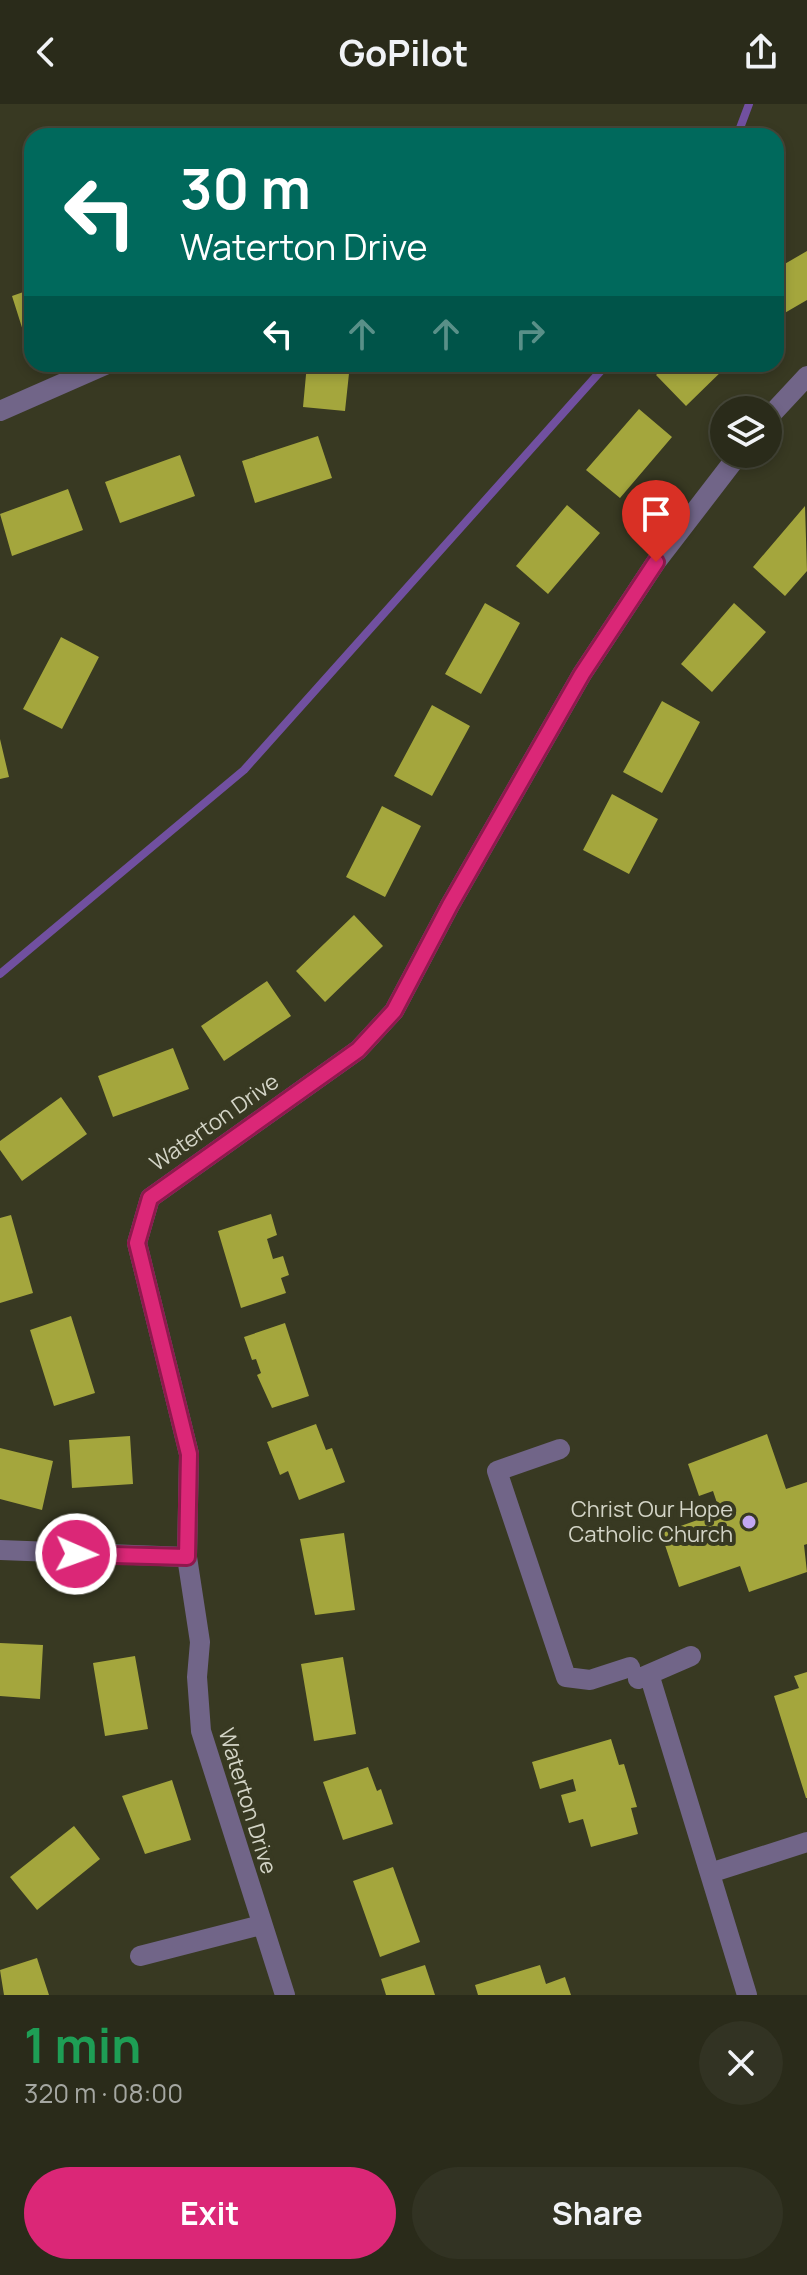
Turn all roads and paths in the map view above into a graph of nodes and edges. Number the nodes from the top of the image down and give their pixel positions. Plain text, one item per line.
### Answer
1 (89, 372) edge
2 (807, 376) edge
3 (782, 403) edge
4 (0, 411) edge
5 (728, 468) edge
6 (560, 1449) dead end
7 (0, 1550) edge
8 (187, 1557) junction
9 (691, 1656) dead end
10 (638, 1674) junction
11 (807, 1842) edge
12 (710, 1873) junction
13 (261, 1925) junction
14 (140, 1956) dead end
15 (285, 1995) edge
16 (747, 1995) edge

1 - 4 street
2 - 3 street
5 - 8 street, Waterton Drive
6 - 10 street
7 - 8 street
8 - 13 street, Waterton Drive
9 - 10 street
10 - 12 street
11 - 12 street
12 - 16 street
13 - 14 street
13 - 15 street, Waterton Drive

